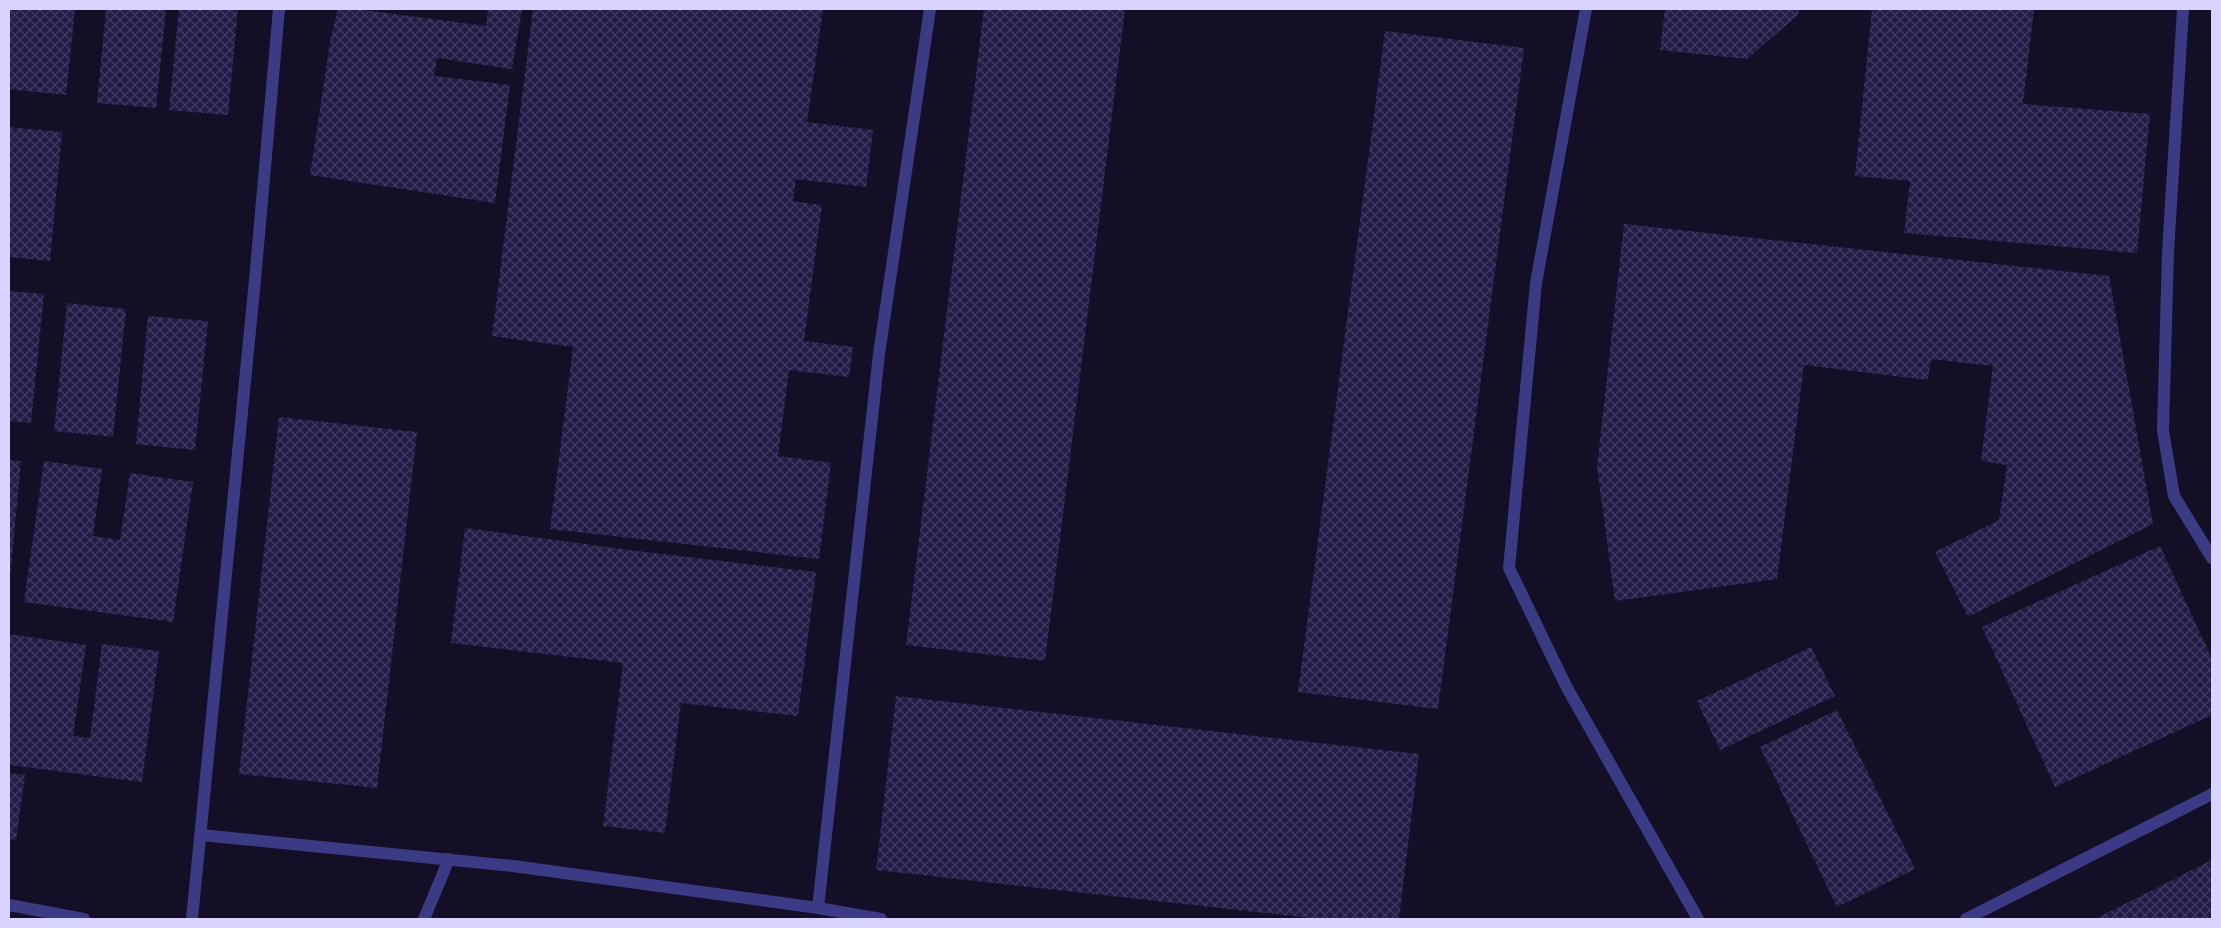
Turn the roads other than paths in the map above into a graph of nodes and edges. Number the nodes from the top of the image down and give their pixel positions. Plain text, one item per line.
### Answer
1 (279, 9) edge
2 (930, 9) edge
3 (1586, 9) edge
4 (2182, 9) edge
5 (2212, 558) edge
6 (2212, 794) edge
7 (201, 835) junction
8 (450, 859) junction
9 (9, 905) edge
10 (818, 908) junction
11 (84, 919) edge
12 (192, 919) edge
13 (424, 919) edge
14 (881, 919) edge
15 (1698, 919) edge
16 (1966, 919) edge

1 - 7 street
2 - 10 street
3 - 15 street
4 - 5 street
6 - 16 street
7 - 8 street
7 - 12 street
8 - 10 street
8 - 13 street
9 - 11 street
10 - 14 street

